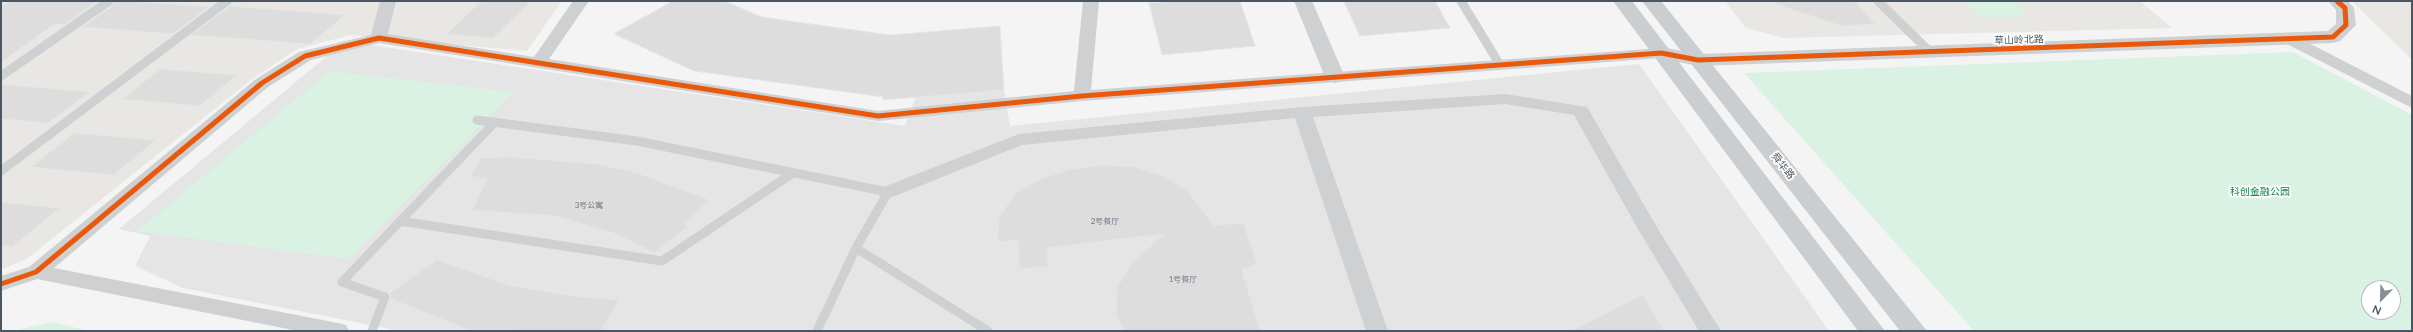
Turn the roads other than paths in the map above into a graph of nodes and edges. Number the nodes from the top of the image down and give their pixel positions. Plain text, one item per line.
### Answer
1 (110, 1) edge
2 (227, 1) edge
3 (388, 1) edge
4 (581, 1) edge
5 (1091, 1) edge
6 (1303, 1) edge
7 (1462, 1) edge
8 (1622, 1) edge
9 (1651, 1) edge
10 (1878, 1) edge
11 (2337, 1) edge
12 (379, 38) junction
13 (2291, 39) junction
14 (1930, 52) junction
15 (1661, 53) junction
16 (1698, 60) junction
17 (538, 63) junction
18 (1500, 65) junction
19 (1, 76) edge
20 (1334, 77) junction
21 (1082, 96) junction
22 (2412, 104) edge
23 (1302, 112) junction
24 (477, 120) dead end
25 (495, 122) junction
26 (1, 171) edge
27 (793, 173) junction
28 (888, 192) junction
29 (400, 221) junction
30 (856, 248) junction
31 (36, 272) junction
32 (1, 284) edge
33 (338, 331) edge
34 (372, 331) edge
35 (817, 331) edge
36 (988, 331) edge
37 (1377, 331) edge
38 (1710, 331) edge
39 (1872, 331) edge
40 (1914, 331) edge

1 - 19 lane
2 - 26 lane
3 - 12 street
4 - 17 street
5 - 21 street
6 - 20 street
7 - 18 lane
8 - 15 main road
9 - 16 main road, 舜华路
10 - 14 lane
11 - 13 street, 草山岭北路
12 - 17 street
12 - 31 street
13 - 14 street, 草山岭北路
13 - 22 street
14 - 16 street, 草山岭北路
15 - 16 street, 草山岭北路
15 - 18 street
15 - 39 main road
16 - 40 main road, 舜华路
17 - 21 street
18 - 20 street
20 - 21 street
23 - 28 street
23 - 37 street
23 - 38 street
24 - 25 lane
25 - 27 lane
25 - 29 lane
27 - 28 lane
27 - 29 lane
28 - 30 lane
29 - 34 lane
30 - 35 lane
30 - 36 lane
31 - 32 street
31 - 33 street

